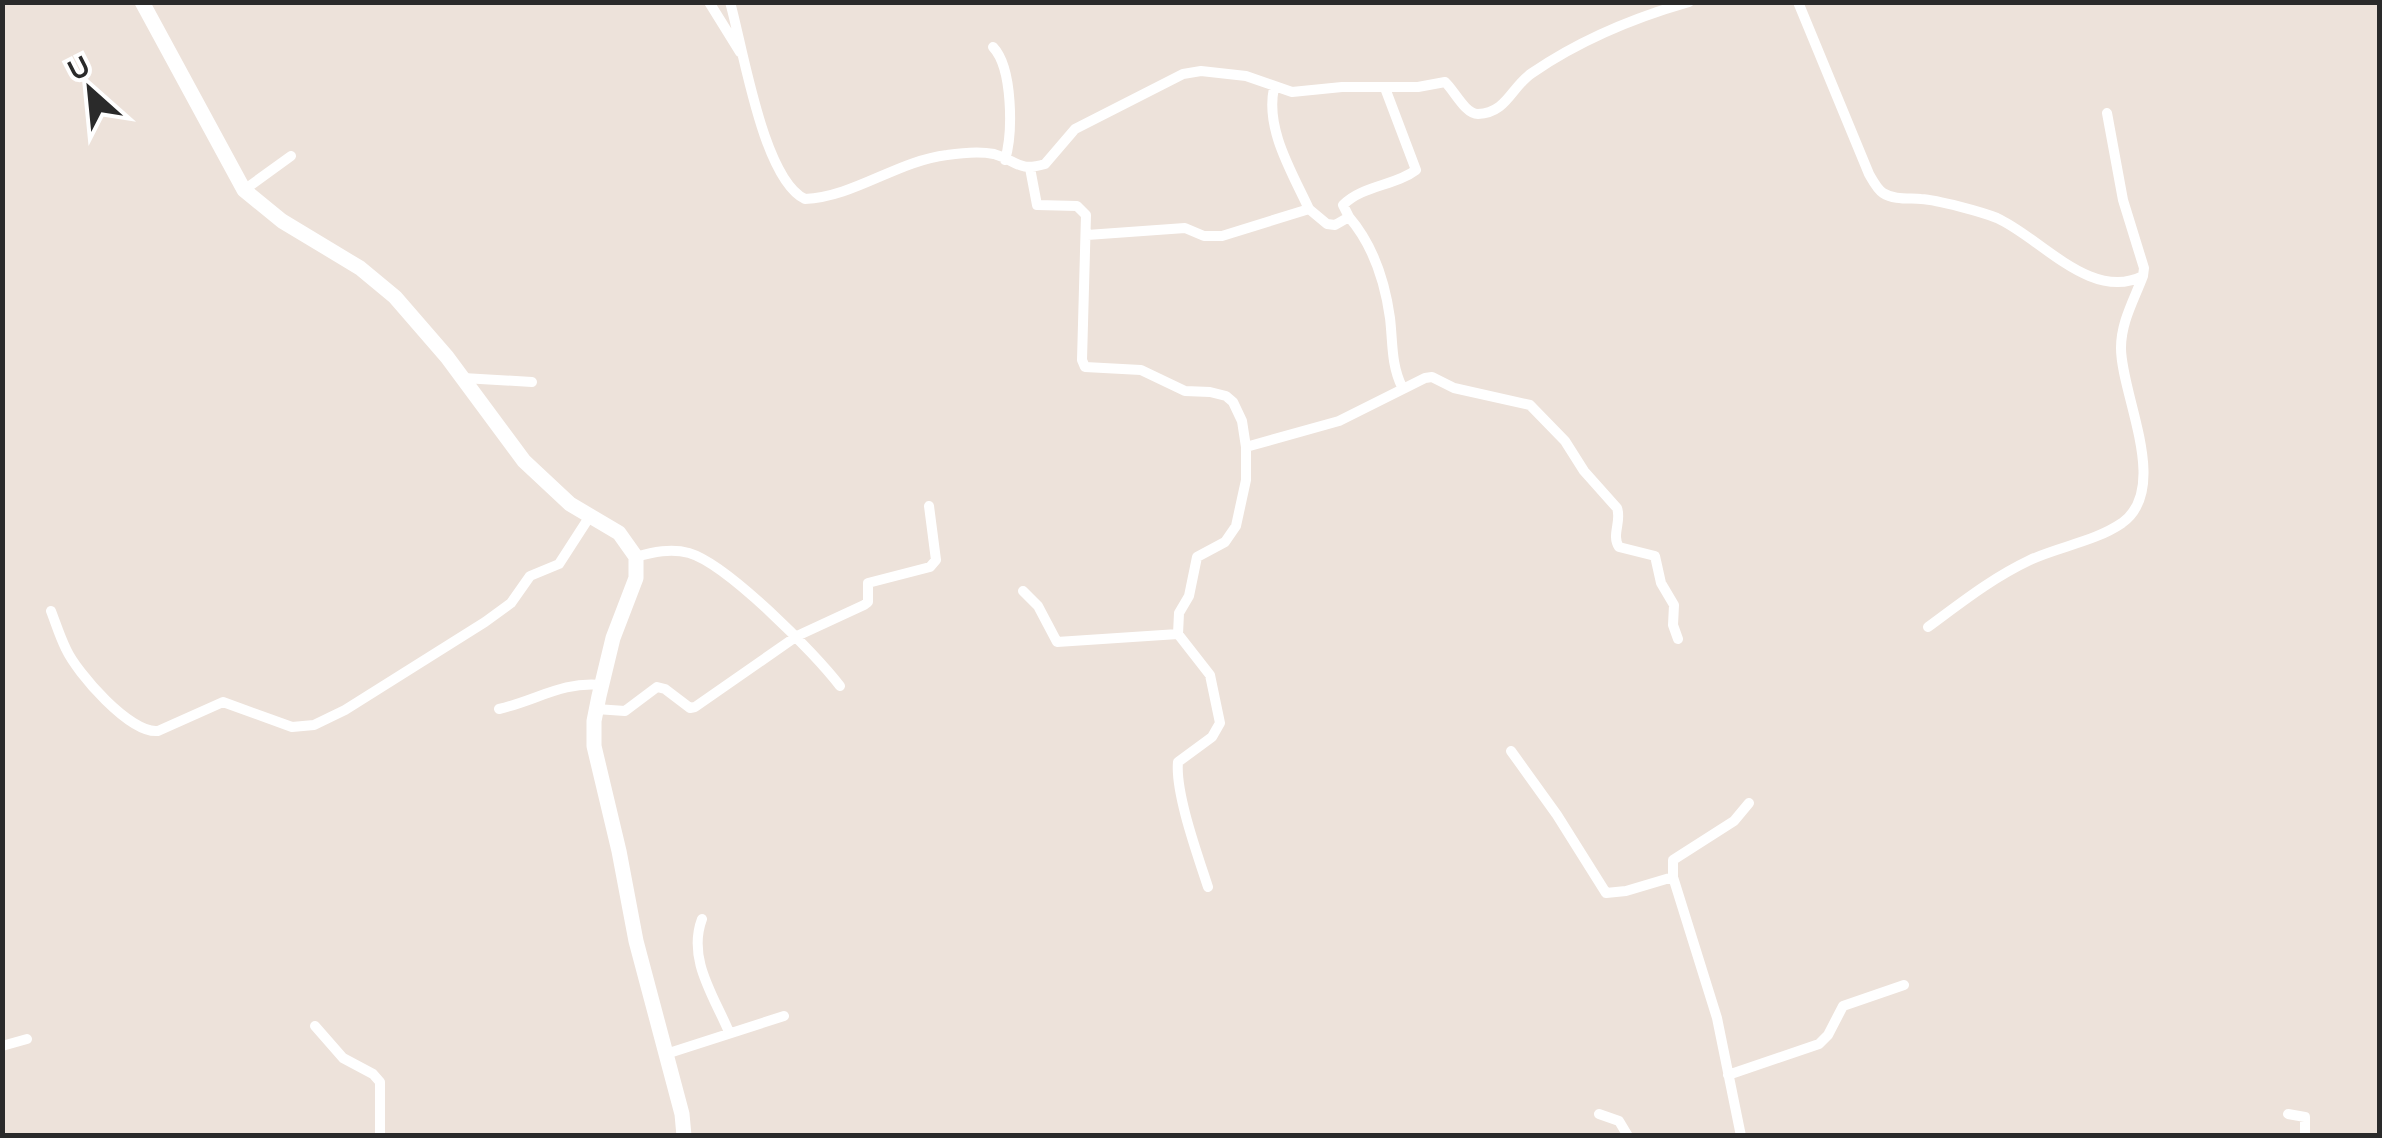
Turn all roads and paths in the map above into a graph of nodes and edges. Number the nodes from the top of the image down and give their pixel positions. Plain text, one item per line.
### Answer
1 (142, 2) edge
2 (709, 2) edge
3 (730, 2) edge
4 (1689, 2) edge
5 (1798, 2) edge
6 (993, 46) dead end
7 (746, 62) junction
8 (1274, 88) junction
9 (1385, 88) junction
10 (2107, 113) dead end
11 (291, 156) dead end
12 (1005, 160) junction
13 (1030, 168) junction
14 (244, 190) junction
15 (1309, 209) junction
16 (1350, 217) junction
17 (1086, 235) junction
18 (2143, 276) junction
19 (463, 378) junction
20 (532, 382) dead end
21 (1402, 388) junction
22 (1246, 447) junction
23 (930, 506) dead end
24 (590, 516) junction
25 (636, 558) junction
26 (1023, 592) dead end
27 (52, 611) dead end
28 (1928, 626) dead end
29 (1178, 634) junction
30 (797, 636) junction
31 (1678, 639) dead end
32 (602, 684) junction
33 (840, 686) dead end
34 (499, 708) dead end
35 (596, 709) junction
36 (1511, 751) dead end
37 (1750, 803) dead end
38 (1673, 877) junction
39 (1208, 887) dead end
40 (702, 920) dead end
41 (1904, 985) dead end
42 (784, 1016) dead end
43 (314, 1026) dead end
44 (729, 1032) junction
45 (27, 1039) dead end
46 (2, 1046) edge
47 (666, 1054) junction
48 (1728, 1075) junction
49 (1600, 1114) dead end
50 (2288, 1114) dead end
51 (380, 1136) edge
52 (684, 1136) edge
53 (1628, 1136) edge
54 (1741, 1136) edge
55 (2306, 1136) edge

1 - 14 street
2 - 7 street
3 - 7 street
4 - 9 street
5 - 18 street
6 - 12 street
7 - 12 street
8 - 9 street
8 - 13 street
8 - 15 street
9 - 16 street
10 - 18 street
11 - 14 street
12 - 13 street
13 - 17 street
14 - 19 street
15 - 16 street
15 - 17 street
16 - 21 street
17 - 22 street
18 - 28 street
19 - 20 street
19 - 24 street
21 - 22 street
21 - 31 street
22 - 29 street
23 - 30 street
24 - 25 street
24 - 27 street
25 - 30 street
25 - 32 street
26 - 29 street
29 - 39 street
30 - 33 street
30 - 35 street
32 - 34 street
32 - 35 street
35 - 47 street
36 - 38 street
37 - 38 street
38 - 48 street
40 - 44 street
41 - 48 street
42 - 44 street
43 - 51 street
44 - 47 street
45 - 46 street
47 - 52 street
48 - 54 street
49 - 53 street
50 - 55 street

